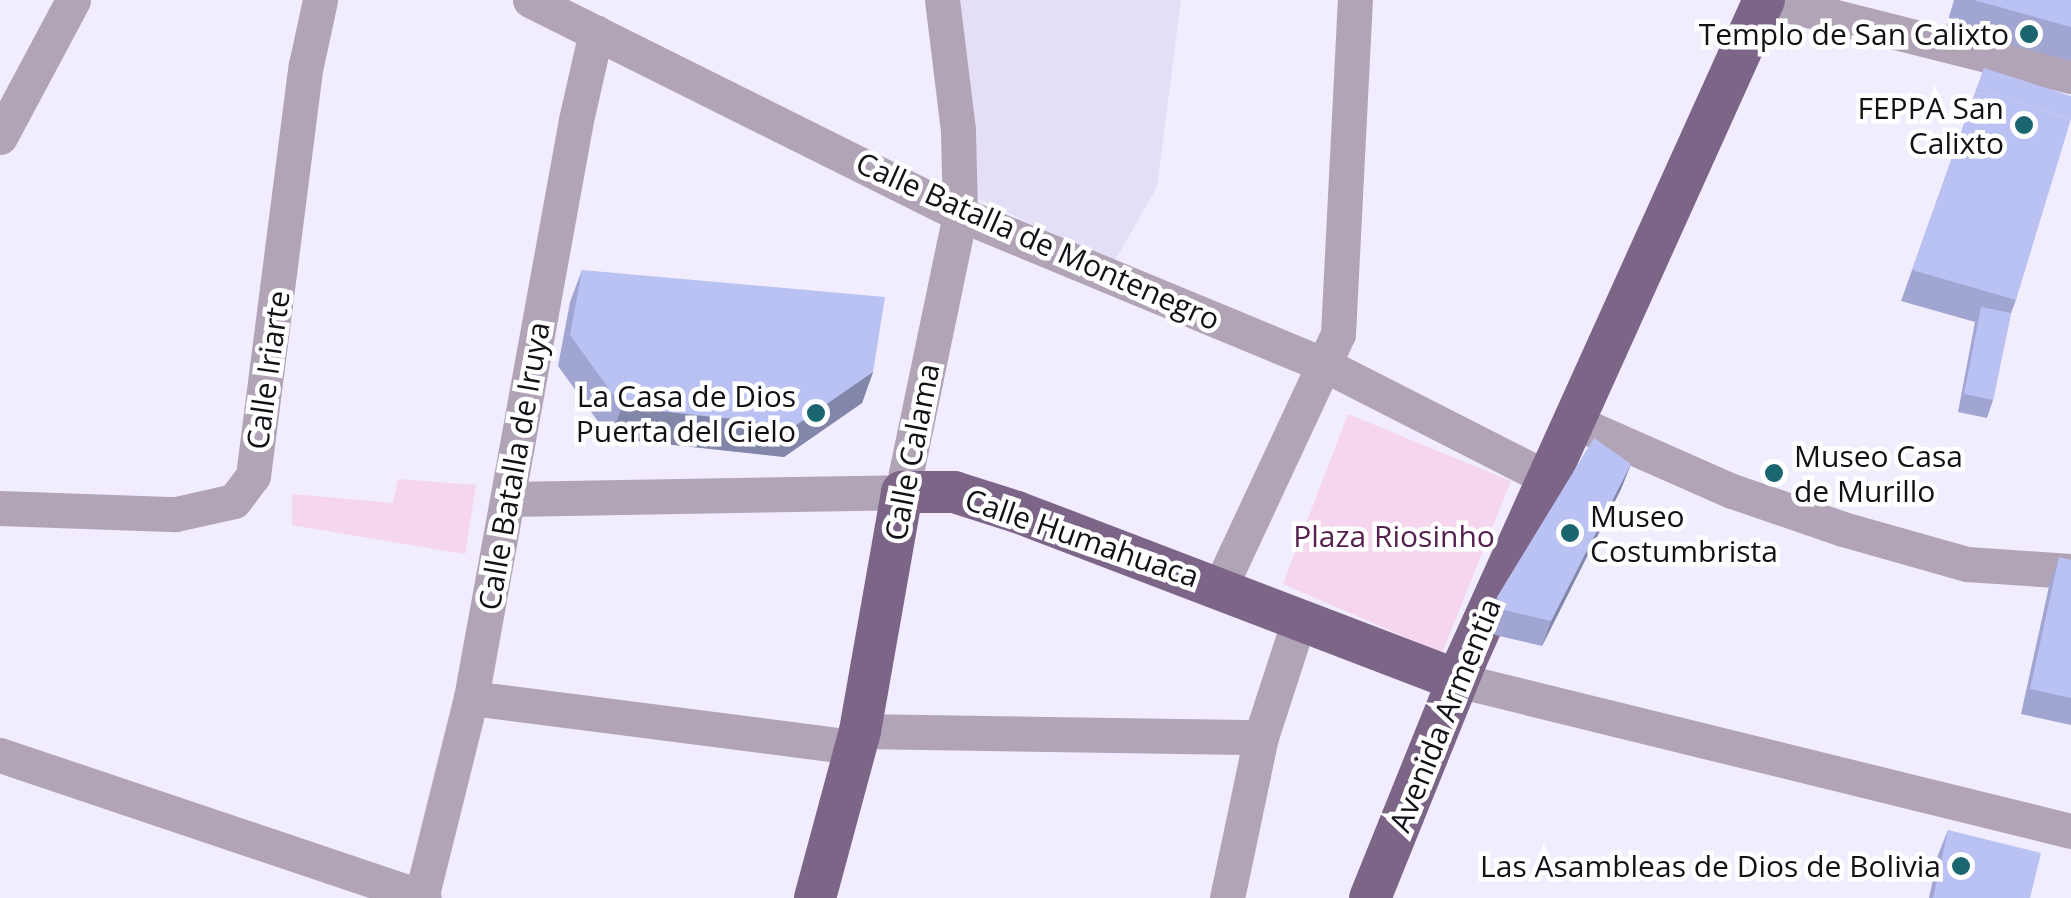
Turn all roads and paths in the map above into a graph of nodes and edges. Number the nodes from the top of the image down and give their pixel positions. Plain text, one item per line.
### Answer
1 (72, 0) edge
2 (320, 0) edge
3 (530, 0) edge
4 (942, 0) edge
5 (1355, 0) edge
6 (1766, 0) edge
7 (596, 32) junction
8 (2071, 76) edge
9 (0, 136) edge
10 (960, 214) junction
11 (1323, 364) junction
12 (1573, 422) junction
13 (1546, 478) junction
14 (902, 492) junction
15 (509, 499) junction
16 (0, 508) edge
17 (2071, 571) edge
18 (1220, 587) junction
19 (1300, 618) junction
20 (1457, 680) junction
21 (470, 698) junction
22 (1261, 737) junction
23 (858, 739) junction
24 (0, 755) edge
25 (2071, 831) edge
26 (422, 898) edge
27 (815, 898) edge
28 (1227, 898) edge
29 (1370, 898) edge

1 - 9 street
2 - 16 street, Calle Iriarte
3 - 7 street, Calle Batalla de Montenegro
4 - 10 street, Calle Calama
5 - 11 street
6 - 8 street
6 - 12 main road, Avenida Armentia
7 - 10 street, Calle Batalla de Montenegro
7 - 15 street, Calle Batalla de Iruya
10 - 11 street, Calle Batalla de Montenegro
10 - 14 street, Calle Calama
11 - 13 street, Calle Batalla de Montenegro
11 - 18 street
12 - 13 main road, Avenida Armentia
12 - 17 street
13 - 20 main road, Avenida Armentia
14 - 15 street, Calle Humahuaca
14 - 18 main road, Calle Humahuaca
14 - 23 main road, Calle Calama
15 - 21 street, Calle Batalla de Iruya
18 - 19 main road, Calle Humahuaca
19 - 20 main road, Calle Humahuaca
19 - 22 street
20 - 25 street
20 - 29 main road, Avenida Armentia
21 - 23 street
21 - 26 street, Calle Batalla de Iruya
22 - 23 street
22 - 28 street
23 - 27 main road, Calle Calama
24 - 26 street

